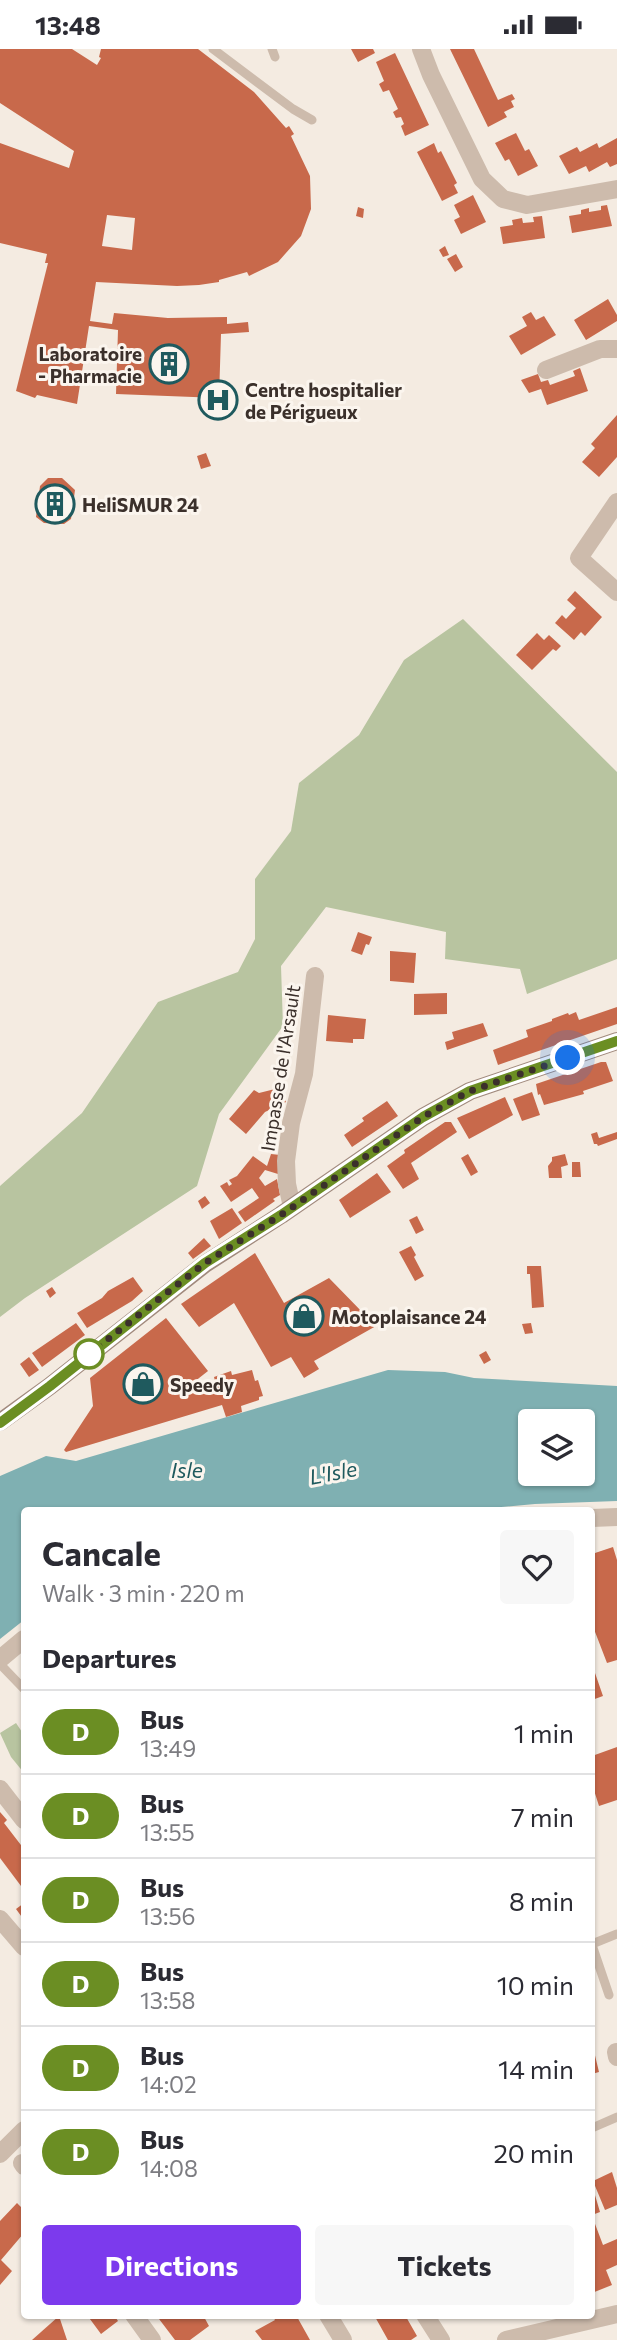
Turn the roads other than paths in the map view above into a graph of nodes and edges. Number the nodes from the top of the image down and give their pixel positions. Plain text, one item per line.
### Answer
1 (213, 49) edge
2 (421, 49) edge
3 (312, 120) dead end
4 (617, 189) edge
5 (617, 349) edge
6 (546, 370) dead end
7 (617, 502) edge
8 (617, 592) edge
9 (315, 976) dead end
10 (617, 1041) edge
11 (292, 1207) junction
12 (0, 1423) edge
13 (617, 1517) edge
14 (595, 1518) edge
15 (21, 1642) edge
16 (0, 1661) edge
17 (21, 1686) edge
18 (0, 1789) edge
19 (21, 1816) edge
20 (0, 1919) edge
21 (617, 1934) edge
22 (595, 1943) edge
23 (21, 1944) edge
24 (595, 1953) edge
25 (609, 1996) dead end
26 (617, 2117) edge
27 (595, 2127) edge
28 (21, 2133) edge
29 (0, 2154) edge
30 (617, 2314) edge
31 (137, 2319) edge
32 (330, 2319) edge
33 (428, 2319) edge
34 (152, 2340) edge
35 (343, 2340) edge
36 (441, 2340) edge
37 (506, 2340) edge

1 - 3 lane
2 - 4 street
5 - 6 street
7 - 8 street
9 - 11 street, Impasse de l'Arsault
10 - 11 main road
11 - 12 main road
13 - 14 street
15 - 16 street
16 - 17 lane
18 - 19 street
20 - 23 street
21 - 22 lane
24 - 25 lane
26 - 27 lane
28 - 29 street
30 - 37 street
31 - 34 street
32 - 35 street
33 - 36 street

